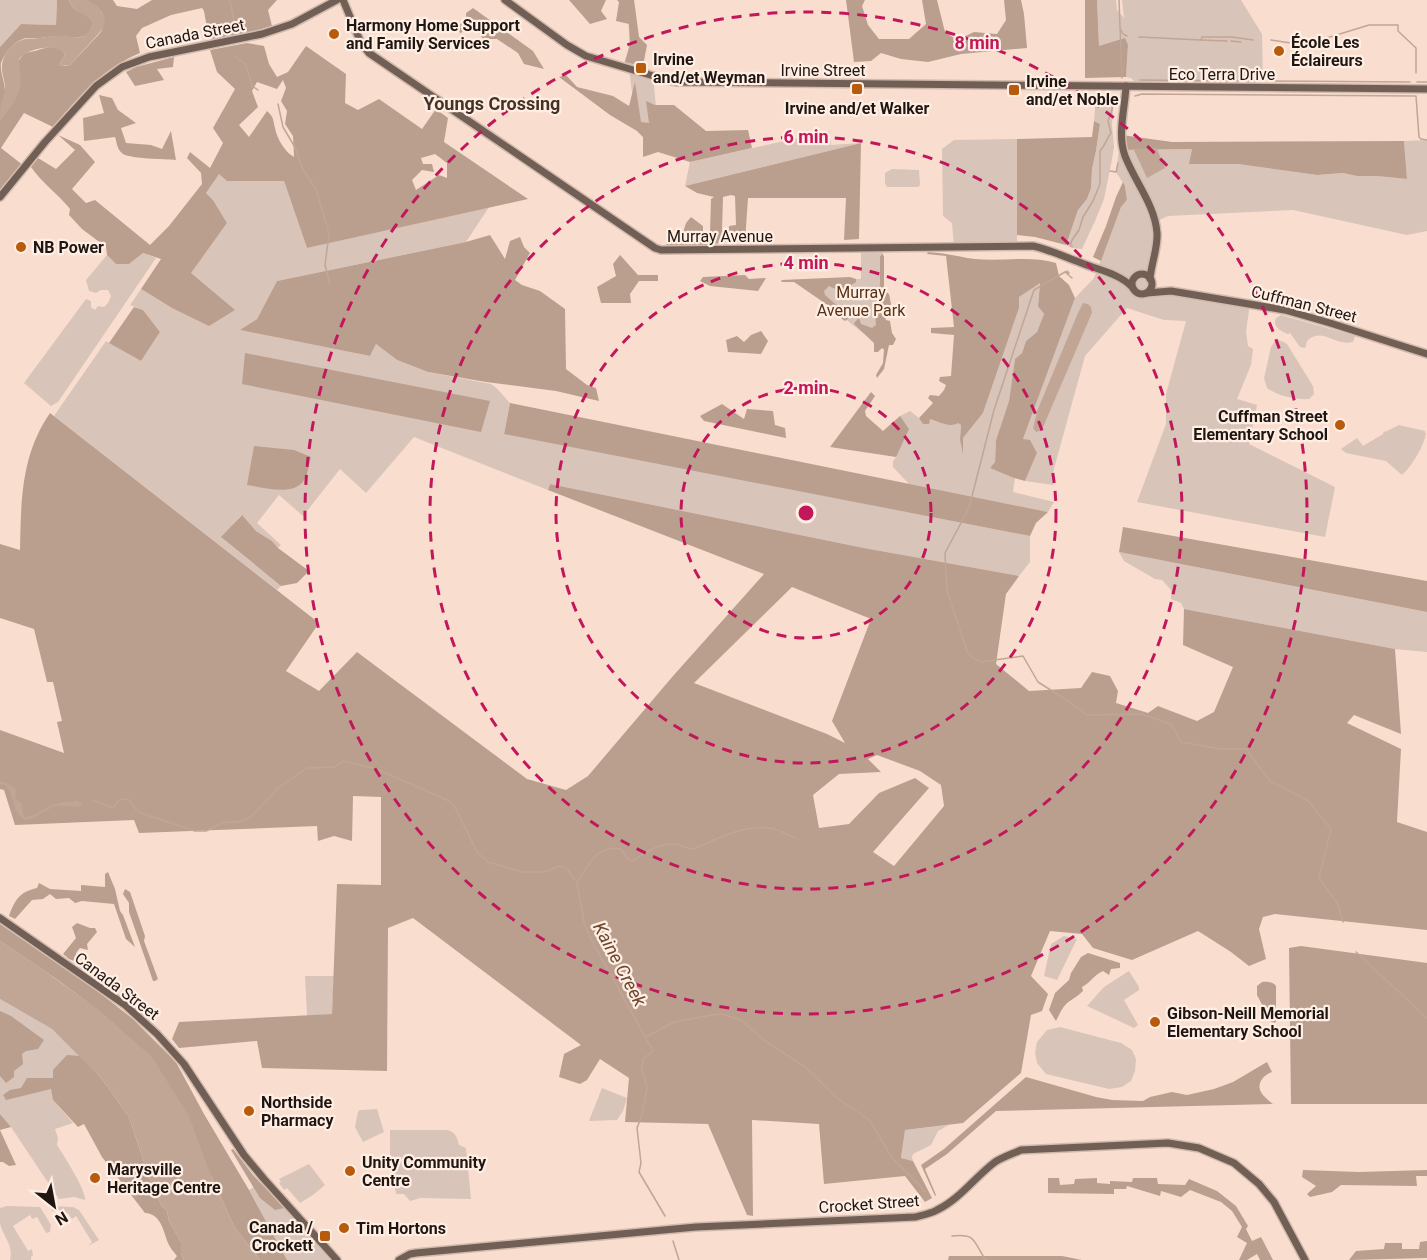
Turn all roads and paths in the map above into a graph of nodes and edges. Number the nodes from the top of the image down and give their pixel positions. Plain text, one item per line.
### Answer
1 (337, 0) edge
2 (343, 0) edge
3 (505, 0) edge
4 (1126, 86) junction
5 (1427, 89) edge
6 (0, 197) edge
7 (1154, 257) junction
8 (1114, 275) junction
9 (1138, 275) junction
10 (1151, 280) junction
11 (1132, 287) junction
12 (1172, 291) junction
13 (1147, 293) junction
14 (1427, 354) edge
15 (0, 918) edge
16 (337, 1260) edge
17 (399, 1260) edge
18 (1305, 1260) edge

1 - 6 street, Canada Street
2 - 8 street, Murray Avenue
3 - 4 street, Irvine Street
4 - 5 street, Eco Terra Drive
4 - 7 street
7 - 9 street
7 - 10 street
8 - 9 street, Murray Avenue
8 - 11 street, Murray Avenue
9 - 10 street
9 - 11 street
10 - 12 street, Cuffman Street
10 - 13 street
11 - 13 street
12 - 13 street, Cuffman Street
12 - 14 street, Cuffman Street
15 - 16 street, Canada Street
17 - 18 street, Crocket Street

